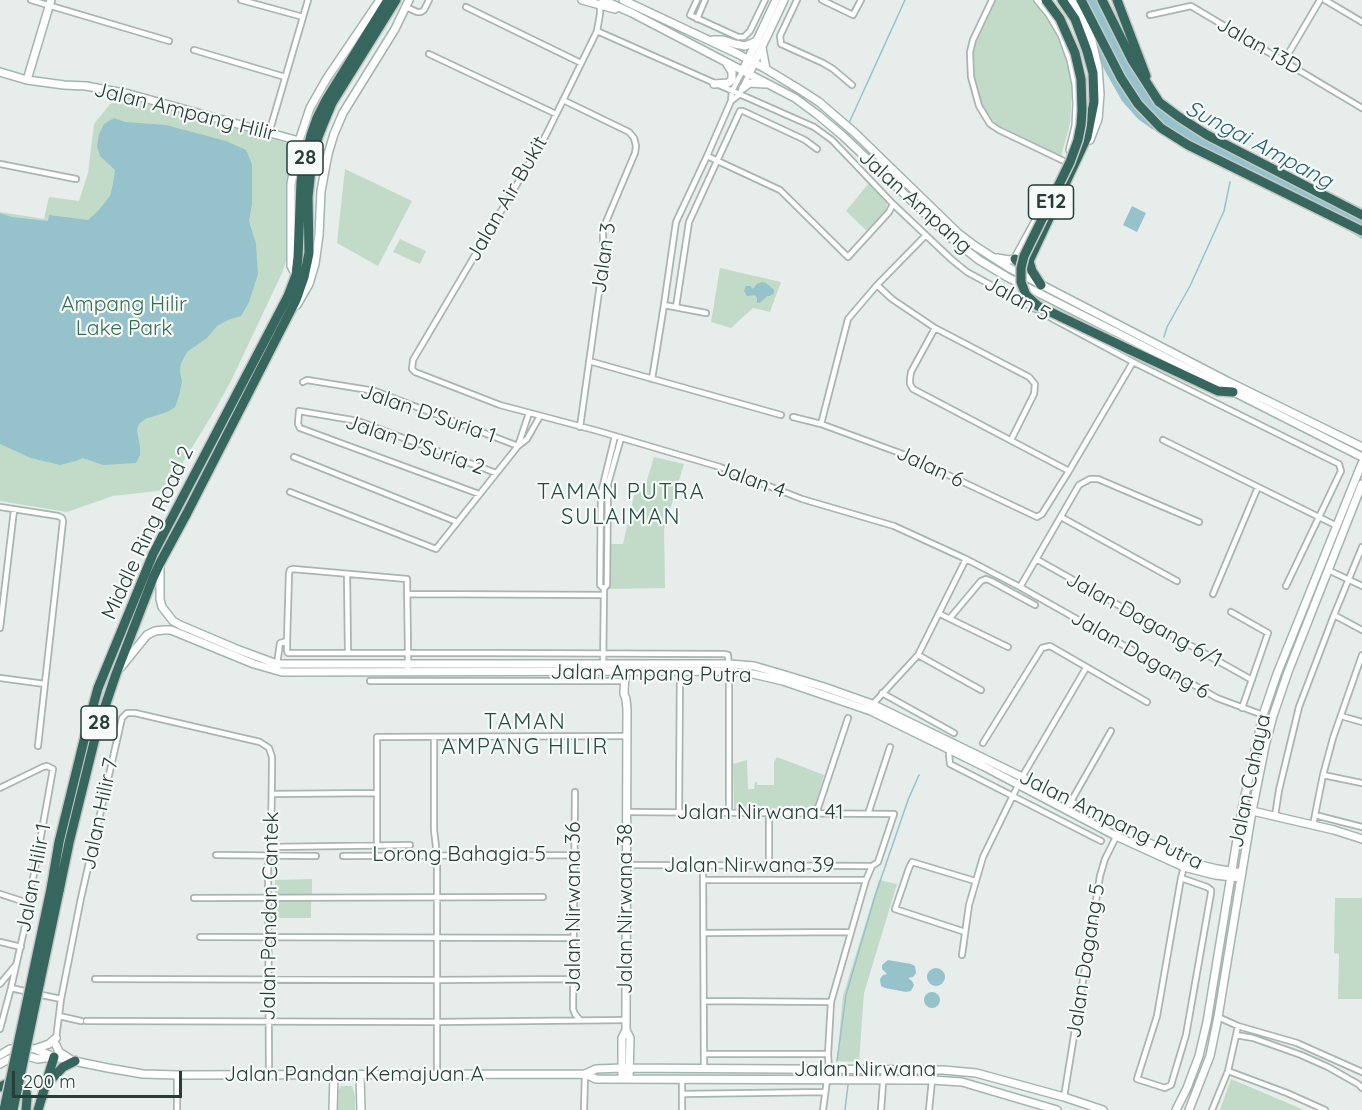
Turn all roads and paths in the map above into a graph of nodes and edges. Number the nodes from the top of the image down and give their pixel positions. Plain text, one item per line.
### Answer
1 (31, 0) edge
2 (241, 0) edge
3 (308, 0) edge
4 (380, 0) edge
5 (388, 0) edge
6 (396, 0) edge
7 (429, 0) edge
8 (582, 0) edge
9 (623, 0) edge
10 (632, 0) edge
11 (697, 0) edge
12 (705, 0) edge
13 (765, 0) edge
14 (776, 0) edge
15 (784, 0) edge
16 (797, 0) edge
17 (822, 0) edge
18 (861, 0) edge
19 (992, 0) edge
20 (1038, 0) edge
21 (1046, 0) edge
22 (1062, 0) edge
23 (1071, 0) edge
24 (1081, 0) edge
25 (1102, 0) edge
26 (1117, 0) edge
27 (1320, 0) edge
28 (1325, 0) edge
29 (51, 3) edge
30 (407, 3) edge
31 (602, 3) edge
32 (466, 7) dead end
33 (642, 9) junction
34 (1150, 15) dead end
35 (303, 17) junction
36 (697, 19) junction
37 (1362, 22) edge
38 (712, 26) junction
39 (597, 31) junction
40 (707, 40) junction
41 (169, 41) dead end
42 (757, 41) junction
43 (762, 48) junction
44 (194, 50) dead end
45 (429, 54) dead end
46 (725, 61) junction
47 (751, 61) junction
48 (1284, 61) junction
49 (581, 63) junction
50 (766, 69) junction
51 (0, 72) edge
52 (746, 72) junction
53 (285, 77) junction
54 (27, 80) junction
55 (714, 84) junction
56 (770, 85) junction
57 (852, 85) dead end
58 (1150, 87) junction
59 (732, 91) junction
60 (741, 91) junction
61 (562, 100) junction
62 (731, 102) junction
63 (1361, 107) edge
64 (556, 114) junction
65 (269, 133) junction
66 (299, 141) junction
67 (817, 149) dead end
68 (707, 156) junction
69 (716, 161) junction
70 (0, 164) edge
71 (1069, 166) junction
72 (76, 179) dead end
73 (893, 204) junction
74 (1362, 214) edge
75 (305, 219) junction
76 (1362, 231) edge
77 (926, 235) junction
78 (991, 256) junction
79 (1015, 259) junction
80 (1029, 261) junction
81 (296, 275) junction
82 (877, 285) junction
83 (1041, 285) junction
84 (664, 305) junction
85 (676, 307) junction
86 (706, 313) dead end
87 (285, 322) junction
88 (935, 328) junction
89 (589, 361) junction
90 (1133, 362) junction
91 (411, 364) joint
92 (652, 379) junction
93 (303, 382) dead end
94 (1230, 387) junction
95 (529, 413) junction
96 (781, 415) dead end
97 (540, 416) junction
98 (793, 417) dead end
99 (821, 424) junction
100 (580, 427) junction
101 (618, 437) junction
102 (1011, 440) junction
103 (1163, 440) dead end
104 (518, 446) junction
105 (1362, 447) edge
106 (1350, 451) junction
107 (294, 457) dead end
108 (1362, 457) edge
109 (1362, 463) edge
110 (1069, 471) junction
111 (496, 473) junction
112 (1357, 474) junction
113 (1362, 484) edge
114 (1258, 487) junction
115 (290, 492) dead end
116 (1360, 493) edge
117 (479, 494) junction
118 (0, 507) edge
119 (14, 510) junction
120 (1061, 517) junction
121 (1319, 517) junction
122 (457, 522) junction
123 (1199, 522) dead end
124 (1336, 526) junction
125 (1362, 547) edge
126 (966, 559) junction
127 (1036, 559) junction
128 (160, 563) junction
129 (1328, 570) junction
130 (347, 574) junction
131 (1348, 579) junction
132 (1177, 581) dead end
133 (1286, 586) dead end
134 (1362, 586) edge
135 (1020, 587) junction
136 (604, 592) junction
137 (407, 594) junction
138 (1213, 594) dead end
139 (1035, 605) dead end
140 (1231, 612) dead end
141 (940, 614) junction
142 (1334, 615) junction
143 (950, 618) junction
144 (0, 628) edge
145 (1362, 630) edge
146 (287, 641) junction
147 (1008, 647) dead end
148 (348, 653) junction
149 (408, 653) junction
150 (603, 654) junction
151 (918, 655) junction
152 (1362, 655) edge
153 (277, 664) junction
154 (408, 668) junction
155 (603, 668) junction
156 (729, 668) junction
157 (1086, 668) junction
158 (626, 669) junction
159 (680, 671) junction
160 (116, 674) junction
161 (1355, 675) junction
162 (0, 678) edge
163 (1362, 678) edge
164 (1252, 680) junction
165 (370, 681) dead end
166 (624, 681) junction
167 (45, 684) junction
168 (981, 690) dead end
169 (882, 693) junction
170 (626, 699) junction
171 (1147, 702) dead end
172 (871, 708) junction
173 (1242, 708) junction
174 (1263, 715) junction
175 (1341, 716) junction
176 (848, 718) dead end
177 (1362, 722) edge
178 (1111, 731) dead end
179 (954, 733) dead end
180 (434, 736) junction
181 (626, 736) junction
182 (983, 743) dead end
183 (38, 746) dead end
184 (890, 747) dead end
185 (952, 747) junction
186 (272, 757) joint
187 (1323, 775) junction
188 (1020, 781) junction
189 (1362, 783) edge
190 (0, 788) edge
191 (377, 792) junction
192 (575, 792) dead end
193 (272, 794) junction
194 (1013, 795) junction
195 (1069, 806) junction
196 (1242, 808) junction
197 (1252, 811) junction
198 (627, 812) junction
199 (679, 813) junction
200 (729, 813) junction
201 (770, 813) junction
202 (818, 813) junction
203 (868, 814) junction
204 (1315, 815) junction
205 (1275, 816) junction
206 (1313, 825) junction
207 (1362, 827) edge
208 (1118, 832) junction
209 (1362, 839) edge
210 (1101, 841) dead end
211 (410, 845) dead end
212 (377, 846) junction
213 (271, 847) junction
214 (1235, 854) junction
215 (216, 855) dead end
216 (268, 855) junction
217 (437, 855) junction
218 (574, 855) junction
219 (316, 856) dead end
220 (343, 856) dead end
221 (626, 865) junction
222 (703, 866) junction
223 (769, 866) junction
224 (872, 866) junction
225 (1184, 867) junction
226 (1216, 872) junction
227 (1232, 874) junction
228 (1242, 875) junction
229 (1180, 878) junction
230 (703, 880) junction
231 (866, 880) junction
232 (975, 881) junction
233 (55, 890) junction
234 (1229, 891) junction
235 (0, 894) edge
236 (543, 897) dead end
237 (194, 898) dead end
238 (268, 898) junction
239 (437, 898) junction
240 (27, 905) junction
241 (851, 932) junction
242 (965, 932) junction
243 (704, 933) junction
244 (200, 937) dead end
245 (268, 938) junction
246 (437, 938) junction
247 (574, 938) junction
248 (0, 942) edge
249 (21, 947) junction
250 (962, 955) dead end
251 (17, 964) junction
252 (95, 979) dead end
253 (269, 979) junction
254 (573, 979) junction
255 (437, 980) junction
256 (0, 984) edge
257 (11, 988) junction
258 (61, 999) junction
259 (704, 1001) junction
260 (831, 1002) junction
261 (59, 1016) junction
262 (1218, 1017) junction
263 (580, 1020) junction
264 (626, 1020) junction
265 (268, 1021) junction
266 (437, 1022) junction
267 (1238, 1026) junction
268 (0, 1029) edge
269 (1236, 1035) junction
270 (56, 1041) junction
271 (35, 1049) junction
272 (704, 1054) junction
273 (828, 1054) junction
274 (0, 1055) edge
275 (54, 1057) junction
276 (626, 1059) junction
277 (75, 1061) junction
278 (0, 1064) edge
279 (626, 1068) junction
280 (638, 1068) junction
281 (611, 1069) junction
282 (704, 1069) junction
283 (829, 1070) junction
284 (884, 1070) junction
285 (1228, 1071) junction
286 (976, 1073) junction
287 (585, 1074) junction
288 (1362, 1074) edge
289 (177, 1075) junction
290 (269, 1075) junction
291 (334, 1075) junction
292 (360, 1075) junction
293 (437, 1075) junction
294 (626, 1079) junction
295 (682, 1079) junction
296 (827, 1080) junction
297 (884, 1080) junction
298 (932, 1080) junction
299 (973, 1084) junction
300 (45, 1086) junction
301 (1360, 1086) edge
302 (0, 1088) edge
303 (825, 1092) junction
304 (682, 1094) junction
305 (1064, 1097) junction
306 (1072, 1100) junction
307 (4, 1110) edge
308 (13, 1110) edge
309 (26, 1110) edge
310 (38, 1110) edge
311 (177, 1110) edge
312 (333, 1110) edge
313 (361, 1110) edge
314 (584, 1110) edge
315 (682, 1110) edge
316 (824, 1110) edge
317 (881, 1110) edge
318 (929, 1110) edge
319 (1057, 1110) edge
320 (1086, 1110) edge
321 (1103, 1110) edge
322 (1176, 1110) edge
323 (1189, 1110) edge
324 (1212, 1110) edge
325 (1325, 1110) edge

1 - 29 street
2 - 35 street
3 - 35 street
4 - 66 street
5 - 75 highway, Middle Ring Road 2 / 28
6 - 75 highway, Middle Ring Road 2 / 28
7 - 30 street
8 - 31 street, Jalan Ampang
9 - 33 street, Jalan Ampang
10 - 33 street
11 - 36 street
12 - 36 street
13 - 38 street
14 - 42 street
15 - 43 street
16 - 57 street
17 - 18 street
19 - 71 street
20 - 71 street
21 - 94 highway, E12, bridge
22 - 71 highway, E12
23 - 71 street
24 - 76 highway
25 - 58 highway
26 - 58 highway
27 - 48 street
28 - 37 street
29 - 41 street
29 - 54 street
30 - 87 street
31 - 39 street, Jalan Air Bukit
31 - 46 street, Jalan Ampang
32 - 49 street
33 - 40 street, Jalan Ampang
34 - 48 street, Jalan 13D
35 - 53 street
36 - 38 street
38 - 40 street
39 - 49 street, Jalan Air Bukit
39 - 55 street, Jalan 5
40 - 42 street
40 - 47 street, Jalan Ampang
42 - 47 street
43 - 47 street
43 - 50 street
44 - 53 street
45 - 64 street
46 - 52 street, Jalan Ampang
46 - 55 street
47 - 50 street, Jalan Ampang
47 - 52 street
48 - 63 street, Jalan 13D
49 - 61 street, Jalan Air Bukit
50 - 78 street, Jalan Ampang
51 - 54 street, Jalan Ampang Hilir
52 - 56 street, Jalan Ampang
52 - 59 street
52 - 60 street
53 - 65 street
54 - 65 street, Jalan Ampang Hilir
55 - 59 street, Jalan 5
56 - 60 street
56 - 94 street, Jalan Ampang
58 - 74 highway
59 - 60 street, Jalan 5
59 - 62 street
60 - 62 street
60 - 73 street, Jalan 5
61 - 64 street, Jalan Air Bukit
61 - 89 street, Jalan 3
62 - 68 street
64 - 91 street, Jalan Air Bukit
65 - 66 street, Jalan Ampang Hilir
66 - 81 street
67 - 69 street
68 - 69 street
68 - 84 street
69 - 73 street
69 - 85 street
70 - 72 street
71 - 79 street
71 - 80 highway, E12
73 - 77 street, Jalan 5
75 - 81 highway, Middle Ring Road 2 / 28
75 - 87 highway, Middle Ring Road 2 / 28
77 - 82 street
77 - 90 street, Jalan 5
78 - 79 street
78 - 83 street, Jalan Ampang
79 - 80 highway
80 - 83 highway
81 - 233 highway, Middle Ring Road 2 / 28
82 - 88 street
82 - 99 street
83 - 94 street, Jalan Ampang
84 - 85 street
84 - 92 street
85 - 86 street
87 - 128 highway, Middle Ring Road 2 / 28
88 - 102 street
88 - 102 street
89 - 92 street
89 - 100 street, Jalan 3
90 - 110 street
90 - 121 street, Jalan 5
91 - 95 street, Jalan 4
92 - 96 street
93 - 104 street, Jalan D'Suria 1
94 - 105 street, Jalan Ampang
94 - 106 street, Jalan Ampang
95 - 97 street, Jalan 4
95 - 104 street
97 - 100 street, Jalan 4
97 - 104 street
98 - 99 street, Jalan 6
99 - 110 street, Jalan 6
100 - 101 street, Jalan 4
101 - 126 street, Jalan 4
101 - 136 street
102 - 110 street
103 - 114 street
104 - 111 street
106 - 108 street, Jalan Ampang
106 - 112 street
107 - 122 street
109 - 112 street, Jalan Cahaya
111 - 117 street
111 - 117 street, Jalan D'Suria 2
112 - 124 street, Jalan Cahaya
113 - 116 street, Jalan Cahaya
114 - 121 street
114 - 138 street
115 - 122 street
116 - 129 street, Jalan Cahaya
117 - 122 street
118 - 119 street
119 - 144 street
119 - 167 street
120 - 123 street
120 - 127 street
120 - 132 street
121 - 124 street
121 - 133 street
124 - 174 street, Jalan Cahaya
125 - 131 street
126 - 135 street, Jalan 4
126 - 141 street
127 - 135 street
127 - 164 street, Jalan Dagang 6/1
128 - 153 street, Jalan Ampang Putra
128 - 160 highway, Middle Ring Road 2 / 28
129 - 131 street
129 - 197 street, Jalan Cahaya
130 - 137 street
130 - 146 street
130 - 148 street
131 - 134 street
131 - 142 street
135 - 173 street, Jalan Dagang 6
136 - 137 street
136 - 150 street
137 - 149 street
139 - 143 street
140 - 164 street
141 - 143 street
141 - 151 street
142 - 145 street
142 - 205 street
143 - 147 street
146 - 148 street
146 - 153 street
148 - 149 street
149 - 150 street
149 - 154 street
150 - 155 street
150 - 156 street
151 - 168 street
151 - 169 street
152 - 161 street
153 - 154 street, Jalan Ampang Putra
154 - 155 street, Jalan Ampang Putra
154 - 160 street, Jalan Ampang Putra
155 - 158 street, Jalan Ampang Putra
156 - 158 street, Jalan Ampang Putra
156 - 159 street, Jalan Ampang Putra
156 - 172 street, Jalan Ampang Putra
156 - 200 street
157 - 171 street
157 - 182 street
157 - 188 street
158 - 159 street, Jalan Ampang Putra
158 - 166 street
158 - 170 street
159 - 199 street
160 - 233 highway, Middle Ring Road 2 / 28
161 - 163 street
161 - 175 street
162 - 167 street
164 - 173 street
165 - 166 street
166 - 170 street
167 - 183 street
169 - 172 street
169 - 179 street
170 - 181 street, Jalan Nirwana 38
172 - 185 street, Jalan Ampang Putra
173 - 174 street, Jalan Dagang 6
174 - 196 street, Jalan Cahaya
175 - 177 street
175 - 187 street
176 - 202 street
178 - 195 street
180 - 181 street
180 - 191 street
180 - 217 street
181 - 198 street, Jalan Nirwana 38
184 - 203 street
185 - 188 street, Jalan Ampang Putra
185 - 194 street
186 - 193 street, Jalan Pandan Cantek
186 - 258 street, Jalan Hilir 7
187 - 189 street
187 - 204 street
188 - 194 street
188 - 195 street, Jalan Ampang Putra
190 - 240 street, Jalan Hilir 1
191 - 193 street
191 - 212 street
192 - 218 street, Jalan Nirwana 36
193 - 213 street, Jalan Pandan Cantek
194 - 210 street
194 - 232 street
195 - 208 street, Jalan Ampang Putra
196 - 197 street
196 - 214 street, Jalan Cahaya
197 - 205 street
197 - 228 street, Jalan Cahaya
198 - 199 street, Jalan Nirwana 41
198 - 221 street, Jalan Nirwana 38
199 - 200 street, Jalan Nirwana 41
200 - 201 street, Jalan Nirwana 41
201 - 202 street, Jalan Nirwana 41
201 - 223 street
202 - 203 street, Jalan Nirwana 41
203 - 224 street, Jalan Nirwana 41
204 - 206 street
204 - 207 street
205 - 206 street
206 - 209 street
208 - 225 street, Jalan Ampang Putra
208 - 226 street, Jalan Ampang Putra
208 - 305 street, Jalan Dagang 5
211 - 212 street
212 - 213 street
213 - 216 street, Jalan Pandan Cantek
214 - 226 street
214 - 227 street, Jalan Cahaya
215 - 216 street
216 - 219 street
216 - 238 street, Jalan Pandan Cantek
217 - 218 street, Lorong Bahagia 5
217 - 220 street, Lorong Bahagia 5
217 - 239 street
218 - 247 street, Jalan Nirwana 36
221 - 222 street, Jalan Nirwana 39
221 - 264 street, Jalan Nirwana 38
222 - 223 street, Jalan Nirwana 39
222 - 230 street
223 - 224 street, Jalan Nirwana 39
224 - 231 street
225 - 226 street, Jalan Ampang Putra
225 - 229 street
226 - 227 street, Jalan Ampang Putra
226 - 234 street
227 - 228 street, Jalan Ampang Putra
227 - 234 street, Jalan Cahaya
228 - 262 street, Jalan Cahaya
229 - 229 street
230 - 231 street
230 - 243 street
231 - 241 street
232 - 242 street
232 - 242 street
233 - 307 highway, Middle Ring Road 2 / 28, bridge
233 - 308 highway, Middle Ring Road 2 / 28, bridge
234 - 322 street, Jalan Cahaya
235 - 240 street
236 - 239 street
237 - 238 street
238 - 239 street
238 - 245 street, Jalan Pandan Cantek
239 - 246 street
240 - 249 street, Jalan Hilir 1
241 - 243 street
241 - 260 street
242 - 250 street
243 - 259 street
244 - 245 street
245 - 246 street
245 - 253 street, Jalan Pandan Cantek
246 - 247 street
246 - 255 street
247 - 254 street, Jalan Nirwana 36
248 - 249 street
249 - 251 street, Jalan Hilir 1
251 - 256 street
251 - 257 street, Jalan Hilir 1
252 - 253 street
253 - 255 street
253 - 265 street, Jalan Pandan Cantek
254 - 255 street
254 - 263 street, Jalan Nirwana 36
255 - 266 street
257 - 258 street
257 - 268 street, Jalan Hilir 1
258 - 261 street, Jalan Hilir 7
259 - 260 street
259 - 272 street
260 - 273 street
261 - 265 street
261 - 270 street, Jalan Hilir 7
262 - 267 street
262 - 323 street, Jalan Cahaya
263 - 264 street
263 - 266 street
264 - 276 street, Jalan Nirwana 38
265 - 266 street
265 - 290 street, Jalan Pandan Cantek
266 - 293 street
267 - 269 street
267 - 288 street
269 - 285 street
269 - 301 street
270 - 271 street
270 - 275 street, Jalan Hilir 7
270 - 277 street
271 - 274 street, Jalan Pandan Kemajuan A
271 - 275 street, Jalan Pandan Kemajuan A
272 - 273 street
272 - 282 street
273 - 283 street
275 - 277 street, Jalan Pandan Kemajuan A
275 - 278 street, Jalan Pandan Kemajuan A
275 - 300 highway
276 - 279 street, Jalan Nirwana 38
276 - 280 street
276 - 281 street
277 - 289 street, Jalan Pandan Kemajuan A
277 - 300 highway
279 - 280 street, Jalan Nirwana
279 - 281 street, Jalan Pandan Kemajuan A
279 - 294 street, Jalan Nirwana 38
280 - 282 street, Jalan Nirwana
281 - 287 street, Jalan Pandan Kemajuan A
282 - 283 street, Jalan Nirwana
283 - 284 street, Jalan Nirwana
284 - 286 street, Jalan Nirwana
284 - 297 street
285 - 324 street
285 - 325 street
286 - 299 street
286 - 305 street, Jalan Nirwana
287 - 293 street, Jalan Pandan Kemajuan A
287 - 294 street, Jalan Pandan Kemajuan A
287 - 314 street
288 - 301 street
289 - 290 street, Jalan Pandan Kemajuan A
289 - 311 street
290 - 291 street, Jalan Pandan Kemajuan A
291 - 292 street, Jalan Pandan Kemajuan A
291 - 312 street
292 - 293 street, Jalan Pandan Kemajuan A
292 - 313 street
294 - 295 street, Jalan Nirwana
295 - 296 street, Jalan Nirwana
295 - 304 street
296 - 297 street, Jalan Nirwana
296 - 303 street
297 - 298 street, Jalan Nirwana
297 - 317 street
298 - 299 street, Jalan Nirwana
298 - 318 street
299 - 319 street, Jalan Nirwana
300 - 310 highway
302 - 309 highway
303 - 304 street
303 - 316 street
304 - 315 street
305 - 306 street, Jalan Nirwana
306 - 320 street
306 - 321 street, Jalan Nirwana

